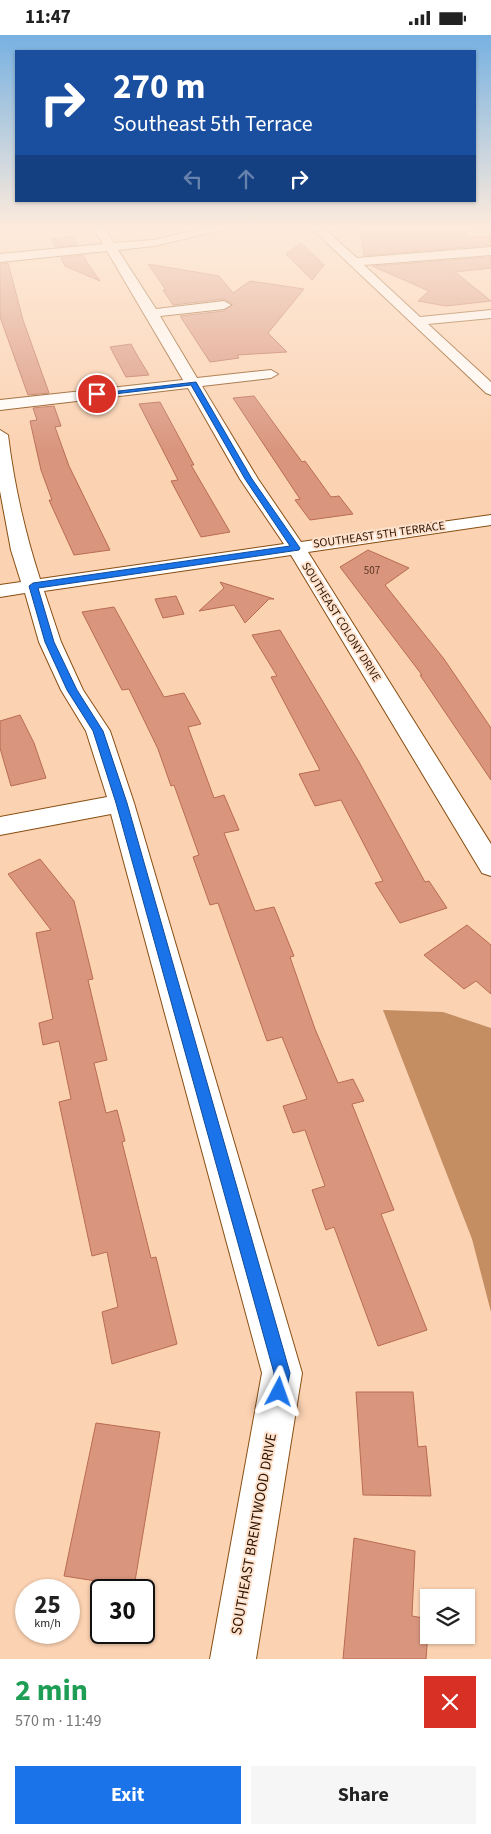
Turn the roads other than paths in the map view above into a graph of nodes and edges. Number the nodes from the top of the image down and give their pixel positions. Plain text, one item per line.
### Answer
1 (144, 301) edge
2 (397, 301) edge
3 (224, 305) dead end
4 (152, 313) junction
5 (491, 314) edge
6 (419, 321) junction
7 (271, 373) dead end
8 (193, 383) junction
9 (491, 391) edge
10 (0, 405) edge
11 (1, 454) edge
12 (491, 520) edge
13 (296, 548) junction
14 (33, 586) junction
15 (0, 591) edge
16 (122, 803) junction
17 (0, 826) edge
18 (491, 866) edge
19 (233, 1659) edge

1 - 4 street, SOUTHEAST COLONY DRIVE
2 - 6 street
3 - 4 street
4 - 8 street, SOUTHEAST COLONY DRIVE
5 - 6 street
6 - 9 street
7 - 8 street
8 - 10 street
8 - 13 street, SOUTHEAST COLONY DRIVE
11 - 14 street, SOUTHEAST BRENTWOOD DRIVE
12 - 13 street, SOUTHEAST 5TH TERRACE
13 - 14 street, SOUTHEAST 5TH TERRACE
13 - 18 street, SOUTHEAST COLONY DRIVE
14 - 15 street, SOUTHEAST 5TH TERRACE
14 - 16 street, SOUTHEAST BRENTWOOD DRIVE
16 - 17 street
16 - 19 street, SOUTHEAST BRENTWOOD DRIVE

